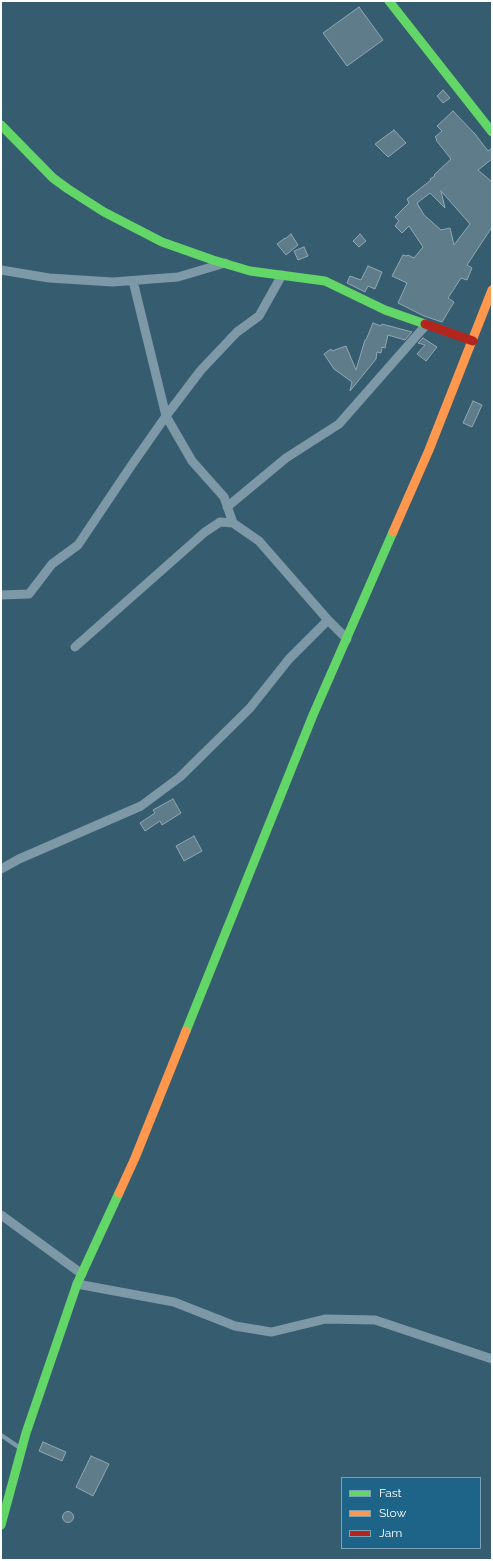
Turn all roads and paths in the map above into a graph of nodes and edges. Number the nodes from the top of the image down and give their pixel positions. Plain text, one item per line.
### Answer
1 (389, 1) edge
2 (1, 125) edge
3 (492, 132) edge
4 (225, 263) junction
5 (1, 270) edge
6 (282, 275) junction
7 (133, 281) junction
8 (492, 290) edge
9 (426, 325) junction
10 (473, 341) junction
11 (166, 416) junction
12 (227, 507) junction
13 (234, 523) junction
14 (1, 595) edge
15 (328, 620) junction
16 (347, 639) junction
17 (75, 647) dead end
18 (1, 869) edge
19 (1, 1215) edge
20 (82, 1274) junction
21 (77, 1284) junction
22 (492, 1359) edge
23 (1, 1435) edge
24 (22, 1449) junction
25 (1, 1525) edge

1 - 3 main road
2 - 4 main road
4 - 6 main road
4 - 7 street
5 - 7 street
6 - 9 main road
6 - 11 street
7 - 11 street
8 - 10 main road
9 - 10 main road
9 - 12 street
10 - 16 main road
11 - 12 street
11 - 14 street
12 - 13 street
13 - 15 street
13 - 17 street
15 - 16 street
15 - 18 street
16 - 20 main road
19 - 20 street
20 - 21 main road
21 - 22 street
21 - 24 main road
23 - 24 lane
24 - 25 main road

